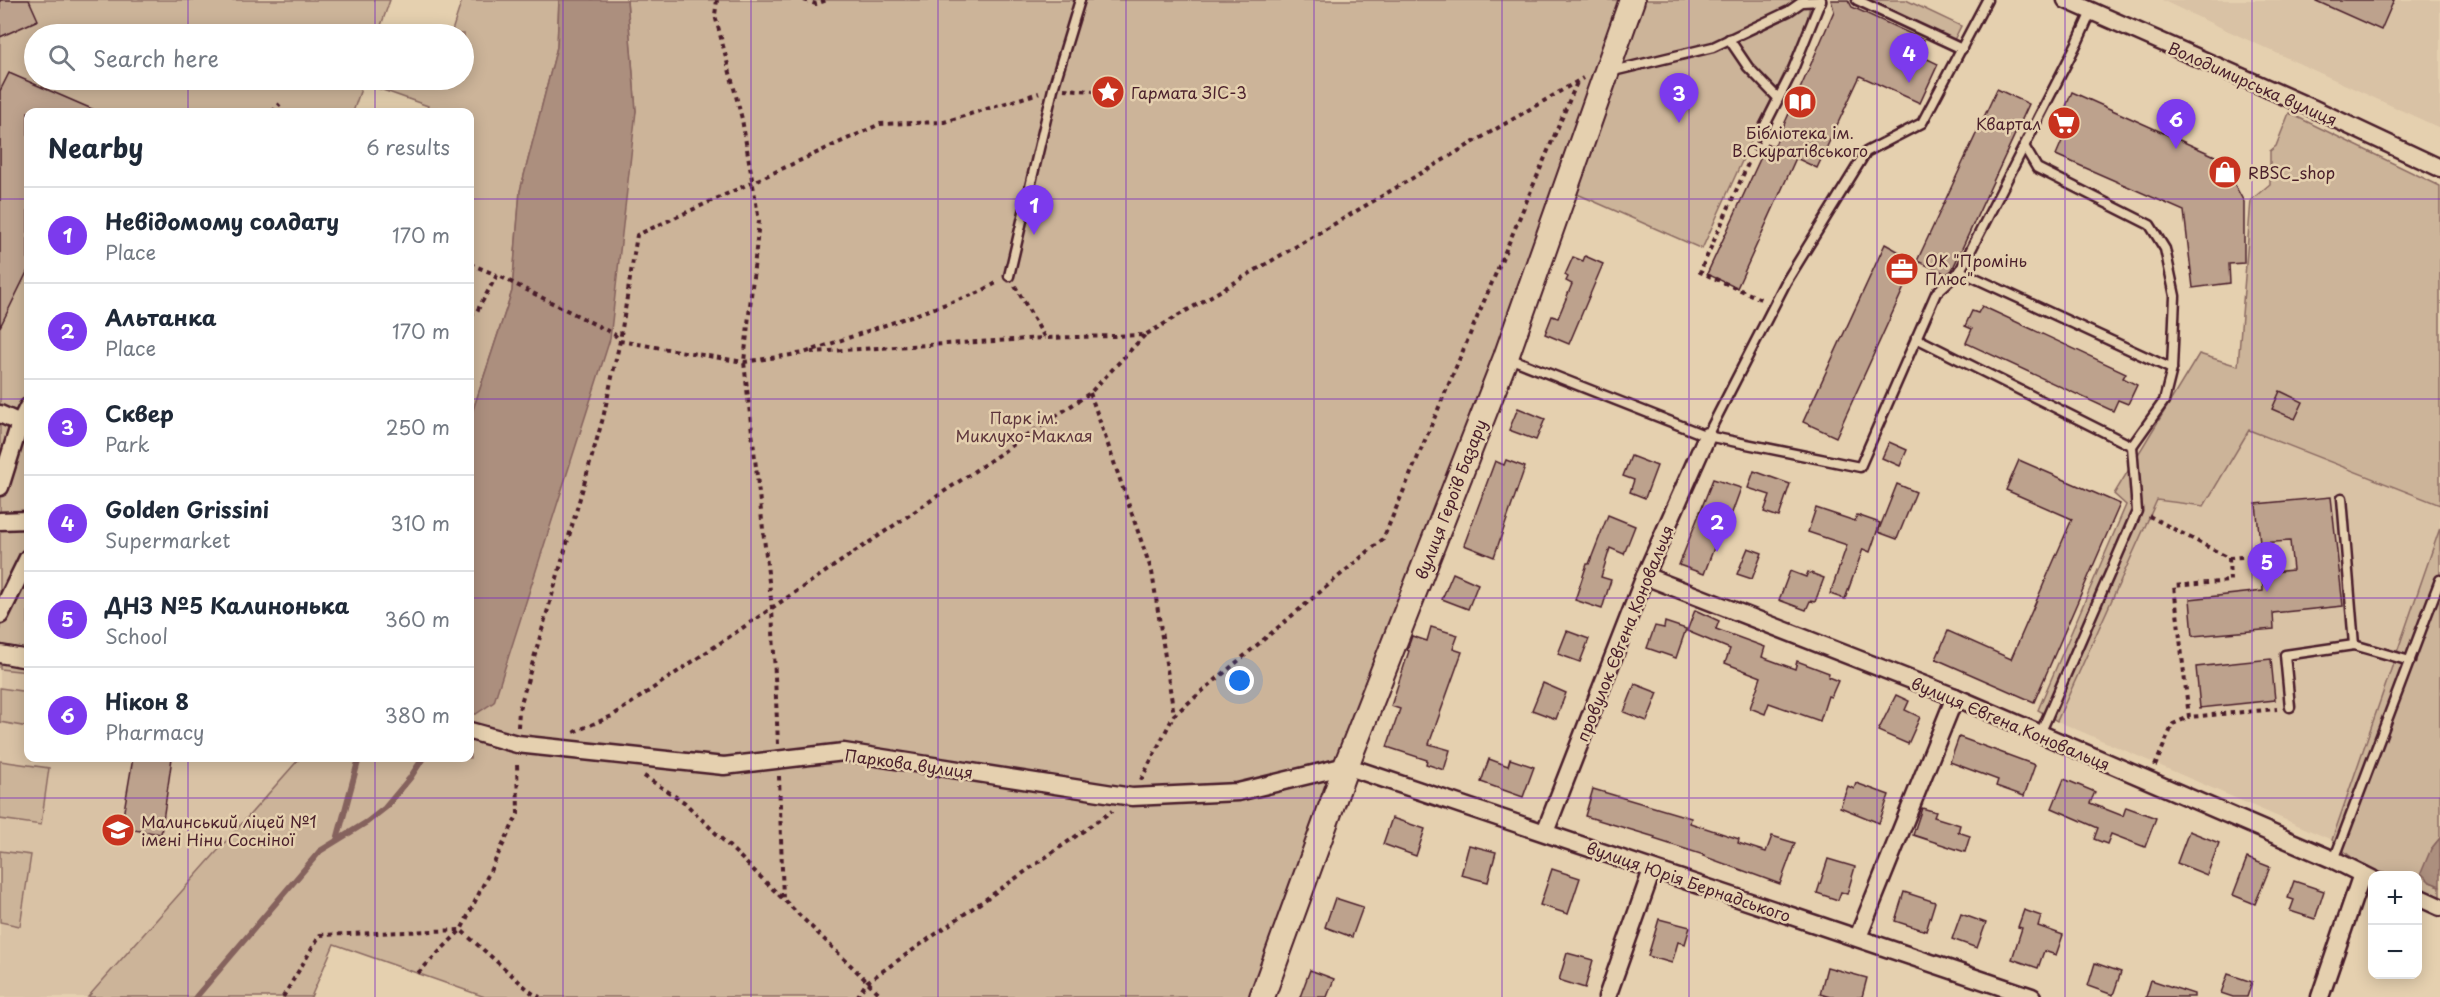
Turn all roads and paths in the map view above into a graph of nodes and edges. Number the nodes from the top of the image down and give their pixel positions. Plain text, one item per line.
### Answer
1 (717, 0) edge
2 (804, 0) edge
3 (827, 0) edge
4 (1080, 0) edge
5 (1632, 0) edge
6 (1821, 0) edge
7 (1857, 0) edge
8 (1987, 0) edge
9 (2066, 0) edge
10 (2091, 12) junction
11 (1729, 39) junction
12 (1962, 49) junction
13 (1606, 73) junction
14 (1578, 79) junction
15 (1053, 89) junction
16 (1108, 92) dead end
17 (1778, 98) junction
18 (280, 104) dead end
19 (276, 108) edge
20 (1763, 129) joint
21 (2024, 146) junction
22 (2440, 168) edge
23 (753, 182) junction
24 (474, 266) edge
25 (1960, 271) junction
26 (497, 275) junction
27 (1009, 276) junction
28 (1774, 305) junction
29 (474, 314) edge
30 (1145, 335) junction
31 (1045, 338) junction
32 (1916, 338) junction
33 (620, 342) junction
34 (804, 353) junction
35 (1506, 357) junction
36 (744, 362) junction
37 (2172, 369) junction
38 (1090, 393) junction
39 (0, 414) edge
40 (24, 421) edge
41 (1707, 436) junction
42 (2132, 446) junction
43 (0, 487) edge
44 (2342, 498) dead end
45 (2138, 511) junction
46 (24, 520) edge
47 (0, 521) edge
48 (2253, 556) dead end
49 (2229, 558) junction
50 (24, 566) edge
51 (1646, 576) junction
52 (2440, 580) edge
53 (772, 608) junction
54 (0, 615) edge
55 (2354, 645) junction
56 (0, 654) edge
57 (24, 657) edge
58 (2410, 661) junction
59 (1955, 698) junction
60 (2290, 707) joint
61 (1174, 715) junction
62 (2189, 717) junction
63 (474, 732) edge
64 (2040, 734) junction
65 (517, 744) junction
66 (543, 746) junction
67 (779, 760) junction
68 (1346, 765) junction
69 (639, 772) dead end
70 (2149, 782) junction
71 (1132, 797) junction
72 (1545, 832) junction
73 (2334, 860) junction
74 (1652, 870) junction
75 (2367, 877) edge
76 (2422, 899) edge
77 (783, 900) junction
78 (2440, 907) edge
79 (461, 930) junction
80 (1858, 937) junction
81 (418, 973) dead end
82 (867, 982) junction
83 (283, 997) edge
84 (540, 997) edge
85 (857, 997) edge
86 (883, 997) edge
87 (1262, 997) edge
88 (1607, 997) edge
89 (2032, 997) edge
90 (2320, 997) edge

1 - 23 path
2 - 3 path
4 - 15 lane
5 - 13 street, вулиця Героїв Базару
6 - 11 lane
6 - 17 lane
7 - 12 lane
8 - 12 lane
9 - 10 street, Володимирська вулиця
10 - 21 lane
10 - 22 street, Володимирська вулиця
11 - 13 lane
11 - 17 lane
12 - 28 lane
13 - 14 path
13 - 35 street, вулиця Героїв Базару
14 - 30 path
14 - 61 path
15 - 16 path
15 - 23 path
15 - 27 lane
17 - 20 lane
18 - 19 path
20 - 28 path
21 - 25 lane
21 - 37 lane
23 - 33 path
23 - 36 path
24 - 26 path
25 - 32 lane
25 - 37 lane
26 - 29 path
26 - 33 path
27 - 31 path
27 - 34 path
28 - 41 lane
30 - 31 path
30 - 38 path
31 - 34 path
32 - 41 lane
32 - 42 lane
33 - 36 path
33 - 65 path
34 - 36 path
35 - 41 lane
35 - 68 street, вулиця Героїв Базару
36 - 53 path
37 - 42 lane
38 - 53 path
38 - 61 path
39 - 40 street
40 - 43 street
41 - 51 street, провулок Євгена Коновальця
42 - 45 lane
44 - 55 lane
45 - 49 path
45 - 64 lane
46 - 47 street
48 - 49 path
49 - 62 path
50 - 54 street
51 - 59 street, вулиця Євгена Коновальця
51 - 72 street, провулок Євгена Коновальця
52 - 58 lane
53 - 66 path
53 - 67 path
55 - 58 lane
55 - 60 lane
56 - 57 street
58 - 73 lane
59 - 64 street, вулиця Євгена Коновальця
59 - 80 street
60 - 62 path
61 - 71 path
62 - 70 path
63 - 65 street, Паркова вулиця
64 - 70 street, вулиця Євгена Коновальця
65 - 66 street, Паркова вулиця
65 - 79 path
66 - 67 street, Паркова вулиця
67 - 71 street, Паркова вулиця
67 - 77 path
68 - 71 street, Паркова вулиця
68 - 72 street, вулиця Юрія Бернадського
68 - 87 street, вулиця Героїв Базару
69 - 77 path
70 - 73 street, вулиця Євгена Коновальця
71 - 82 path
72 - 74 street, вулиця Юрія Бернадського
73 - 75 street, вулиця Євгена Коновальця
74 - 80 street, вулиця Юрія Бернадського
74 - 88 street
75 - 90 street
76 - 78 street
77 - 82 path
79 - 81 path
79 - 83 path
79 - 84 path
80 - 89 street, вулиця Юрія Бернадського
82 - 85 path
82 - 86 path

